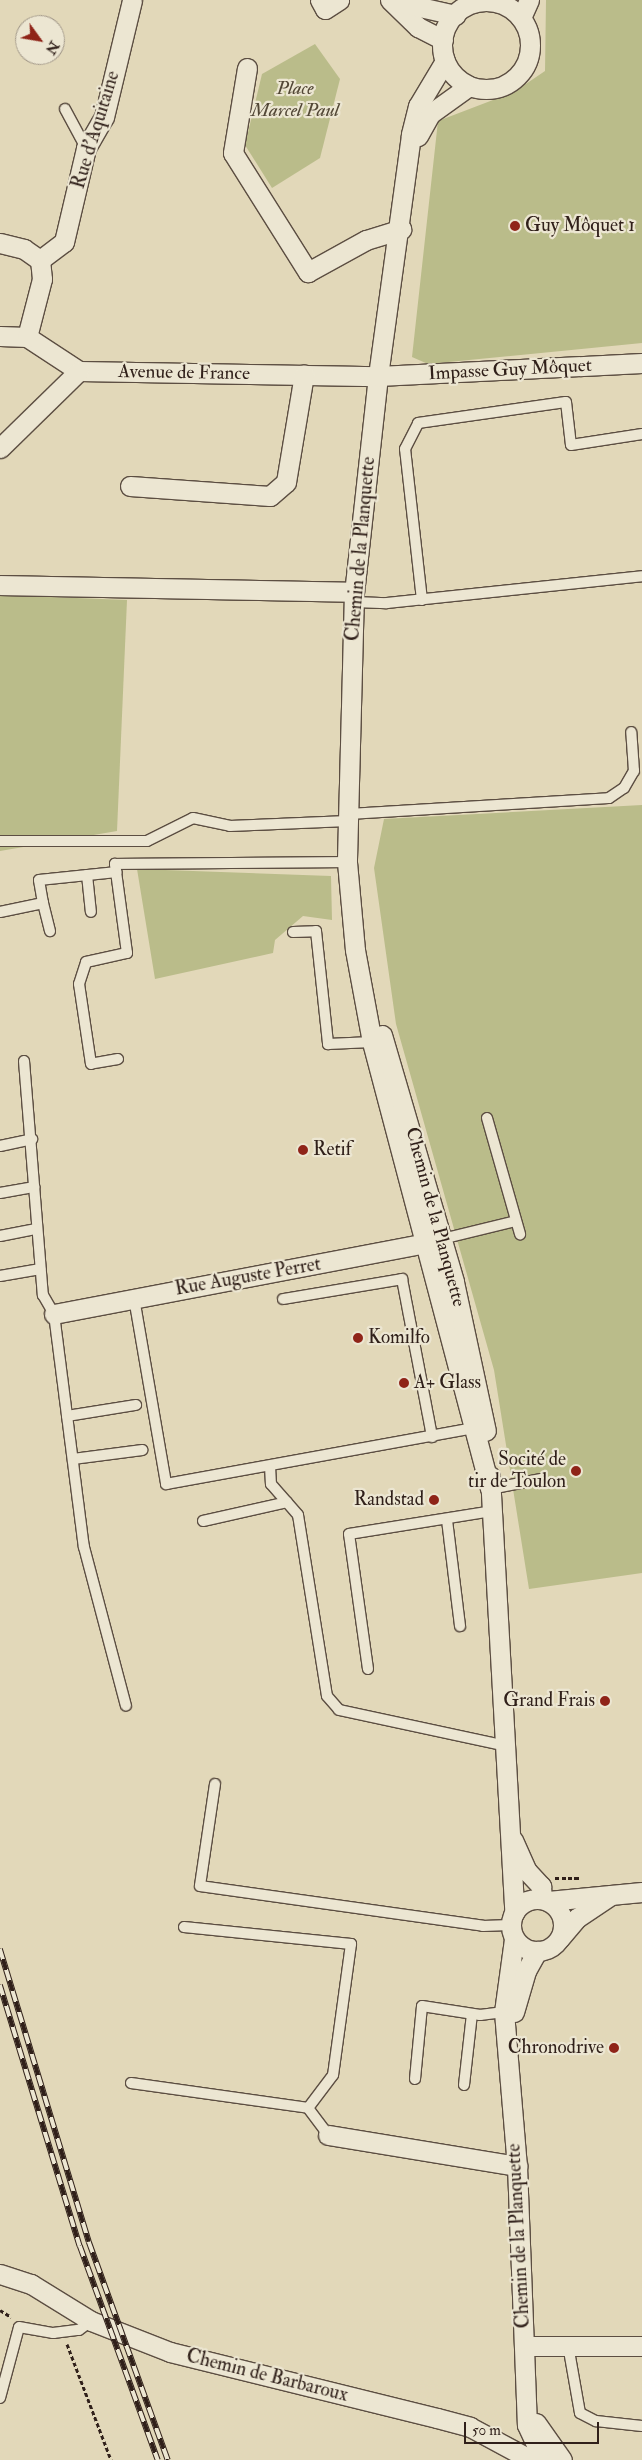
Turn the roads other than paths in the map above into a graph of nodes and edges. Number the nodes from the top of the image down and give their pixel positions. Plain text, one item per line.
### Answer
1 (132, 0) edge
2 (320, 0) edge
3 (339, 0) edge
4 (390, 0) edge
5 (529, 0) edge
6 (504, 2) edge
7 (458, 8) edge
8 (521, 18) junction
9 (442, 40) junction
10 (445, 61) junction
11 (247, 68) dead end
12 (469, 86) junction
13 (66, 109) dead end
14 (86, 148) junction
15 (411, 150) junction
16 (401, 229) junction
17 (0, 243) edge
18 (40, 260) junction
19 (0, 336) edge
20 (27, 337) junction
21 (642, 363) edge
22 (79, 372) junction
23 (304, 375) junction
24 (378, 376) junction
25 (642, 434) edge
26 (0, 448) edge
27 (130, 486) dead end
28 (642, 576) edge
29 (0, 585) edge
30 (354, 597) junction
31 (422, 600) junction
32 (631, 732) dead end
33 (348, 818) junction
34 (0, 840) edge
35 (348, 862) junction
36 (117, 872) junction
37 (87, 876) junction
38 (43, 903) junction
39 (0, 912) edge
40 (92, 912) dead end
41 (50, 932) dead end
42 (293, 932) dead end
43 (355, 950) junction
44 (372, 1042) junction
45 (118, 1059) dead end
46 (24, 1061) dead end
47 (487, 1118) dead end
48 (32, 1140) junction
49 (0, 1146) edge
50 (34, 1186) junction
51 (0, 1193) edge
52 (516, 1221) junction
53 (36, 1229) junction
54 (520, 1234) dead end
55 (0, 1236) edge
56 (442, 1239) junction
57 (423, 1244) junction
58 (40, 1269) junction
59 (0, 1276) edge
60 (134, 1298) junction
61 (283, 1299) dead end
62 (54, 1314) junction
63 (136, 1405) dead end
64 (67, 1416) junction
65 (474, 1428) junction
66 (432, 1437) junction
67 (142, 1450) dead end
68 (73, 1459) junction
69 (270, 1466) junction
70 (540, 1479) dead end
71 (490, 1489) junction
72 (287, 1502) junction
73 (493, 1511) junction
74 (447, 1520) junction
75 (203, 1521) dead end
76 (460, 1626) dead end
77 (368, 1669) dead end
78 (126, 1706) dead end
79 (502, 1745) junction
80 (215, 1784) dead end
81 (508, 1829) junction
82 (642, 1892) edge
83 (612, 1895) junction
84 (545, 1900) junction
85 (513, 1925) junction
86 (184, 1927) dead end
87 (559, 1940) junction
88 (538, 1951) junction
89 (504, 2012) junction
90 (472, 2014) junction
91 (511, 2074) junction
92 (415, 2079) dead end
93 (131, 2083) dead end
94 (464, 2085) dead end
95 (308, 2108) junction
96 (328, 2135) joint
97 (517, 2166) junction
98 (0, 2274) edge
99 (91, 2322) junction
100 (568, 2345) junction
101 (524, 2346) junction
102 (642, 2346) edge
103 (0, 2398) edge
104 (527, 2406) junction
105 (642, 2426) edge
106 (533, 2458) edge
107 (562, 2460) edge

1 - 14 street, Rue d'Aquitaine
2 - 3 street
4 - 7 street
4 - 9 street
5 - 8 street
6 - 7 street
6 - 8 street
7 - 9 street
8 - 12 street
9 - 10 street
10 - 12 street
10 - 15 street, Chemin de la Planquette
11 - 16 street
12 - 15 street, Chemin de la Planquette
13 - 14 lane
14 - 18 street, Rue d'Aquitaine
15 - 16 street, Chemin de la Planquette
16 - 24 street, Chemin de la Planquette
17 - 18 street
18 - 20 street
19 - 20 street
20 - 22 street
21 - 24 street, Impasse Guy Môquet
22 - 23 street, Avenue de France
22 - 26 street
23 - 24 street, Avenue de France
23 - 27 street
24 - 30 street, Chemin de la Planquette
25 - 31 lane
28 - 31 lane
29 - 30 street
30 - 31 lane
30 - 33 street, Chemin de la Planquette
32 - 33 lane
33 - 34 lane
33 - 35 street, Chemin de la Planquette
35 - 36 lane
35 - 43 street, Chemin de la Planquette
36 - 37 lane
36 - 45 lane
37 - 38 lane
37 - 40 lane
38 - 39 lane
38 - 41 lane
42 - 44 lane
43 - 44 street, Chemin de la Planquette
43 - 56 street, Chemin de la Planquette
44 - 57 street, Chemin de la Planquette
46 - 48 lane
47 - 52 lane
48 - 49 lane
48 - 50 lane
50 - 51 lane
50 - 53 lane
52 - 54 lane
52 - 56 lane
53 - 55 lane
53 - 58 lane
56 - 57 street, Rue Auguste Perret
56 - 71 street, Chemin de la Planquette
57 - 60 street, Rue Auguste Perret
57 - 65 street, Chemin de la Planquette
58 - 59 lane
58 - 62 lane
60 - 62 street, Rue Auguste Perret
60 - 69 lane
61 - 66 lane
62 - 64 lane
63 - 64 lane
64 - 68 lane
65 - 66 lane
65 - 71 street, Chemin de la Planquette
66 - 69 lane
67 - 68 lane
68 - 78 lane
69 - 72 lane
70 - 71 lane
71 - 73 street, Chemin de la Planquette
72 - 75 lane
72 - 79 lane
73 - 74 lane
73 - 79 street, Chemin de la Planquette
74 - 76 lane
74 - 77 lane
79 - 81 street, Chemin de la Planquette
80 - 85 lane
81 - 84 street, Chemin de la Planquette
81 - 85 street, Chemin de la Planquette
82 - 83 street
83 - 84 street
83 - 87 street
84 - 85 street
84 - 87 street
85 - 88 street
85 - 89 street, Chemin de la Planquette
86 - 95 lane
87 - 88 street
88 - 91 street, Chemin de la Planquette
89 - 90 lane
89 - 91 street, Chemin de la Planquette
90 - 92 lane
90 - 94 lane
91 - 97 street, Chemin de la Planquette
93 - 95 lane
95 - 96 lane
96 - 97 street
97 - 101 street, Chemin de la Planquette
98 - 99 street, Chemin de Barbaroux
99 - 103 lane
99 - 106 street, Chemin de Barbaroux
100 - 101 street
100 - 102 street
100 - 105 lane
101 - 104 street, Chemin de la Planquette
104 - 106 street, Chemin de la Planquette
104 - 107 street, Chemin de la Planquette

